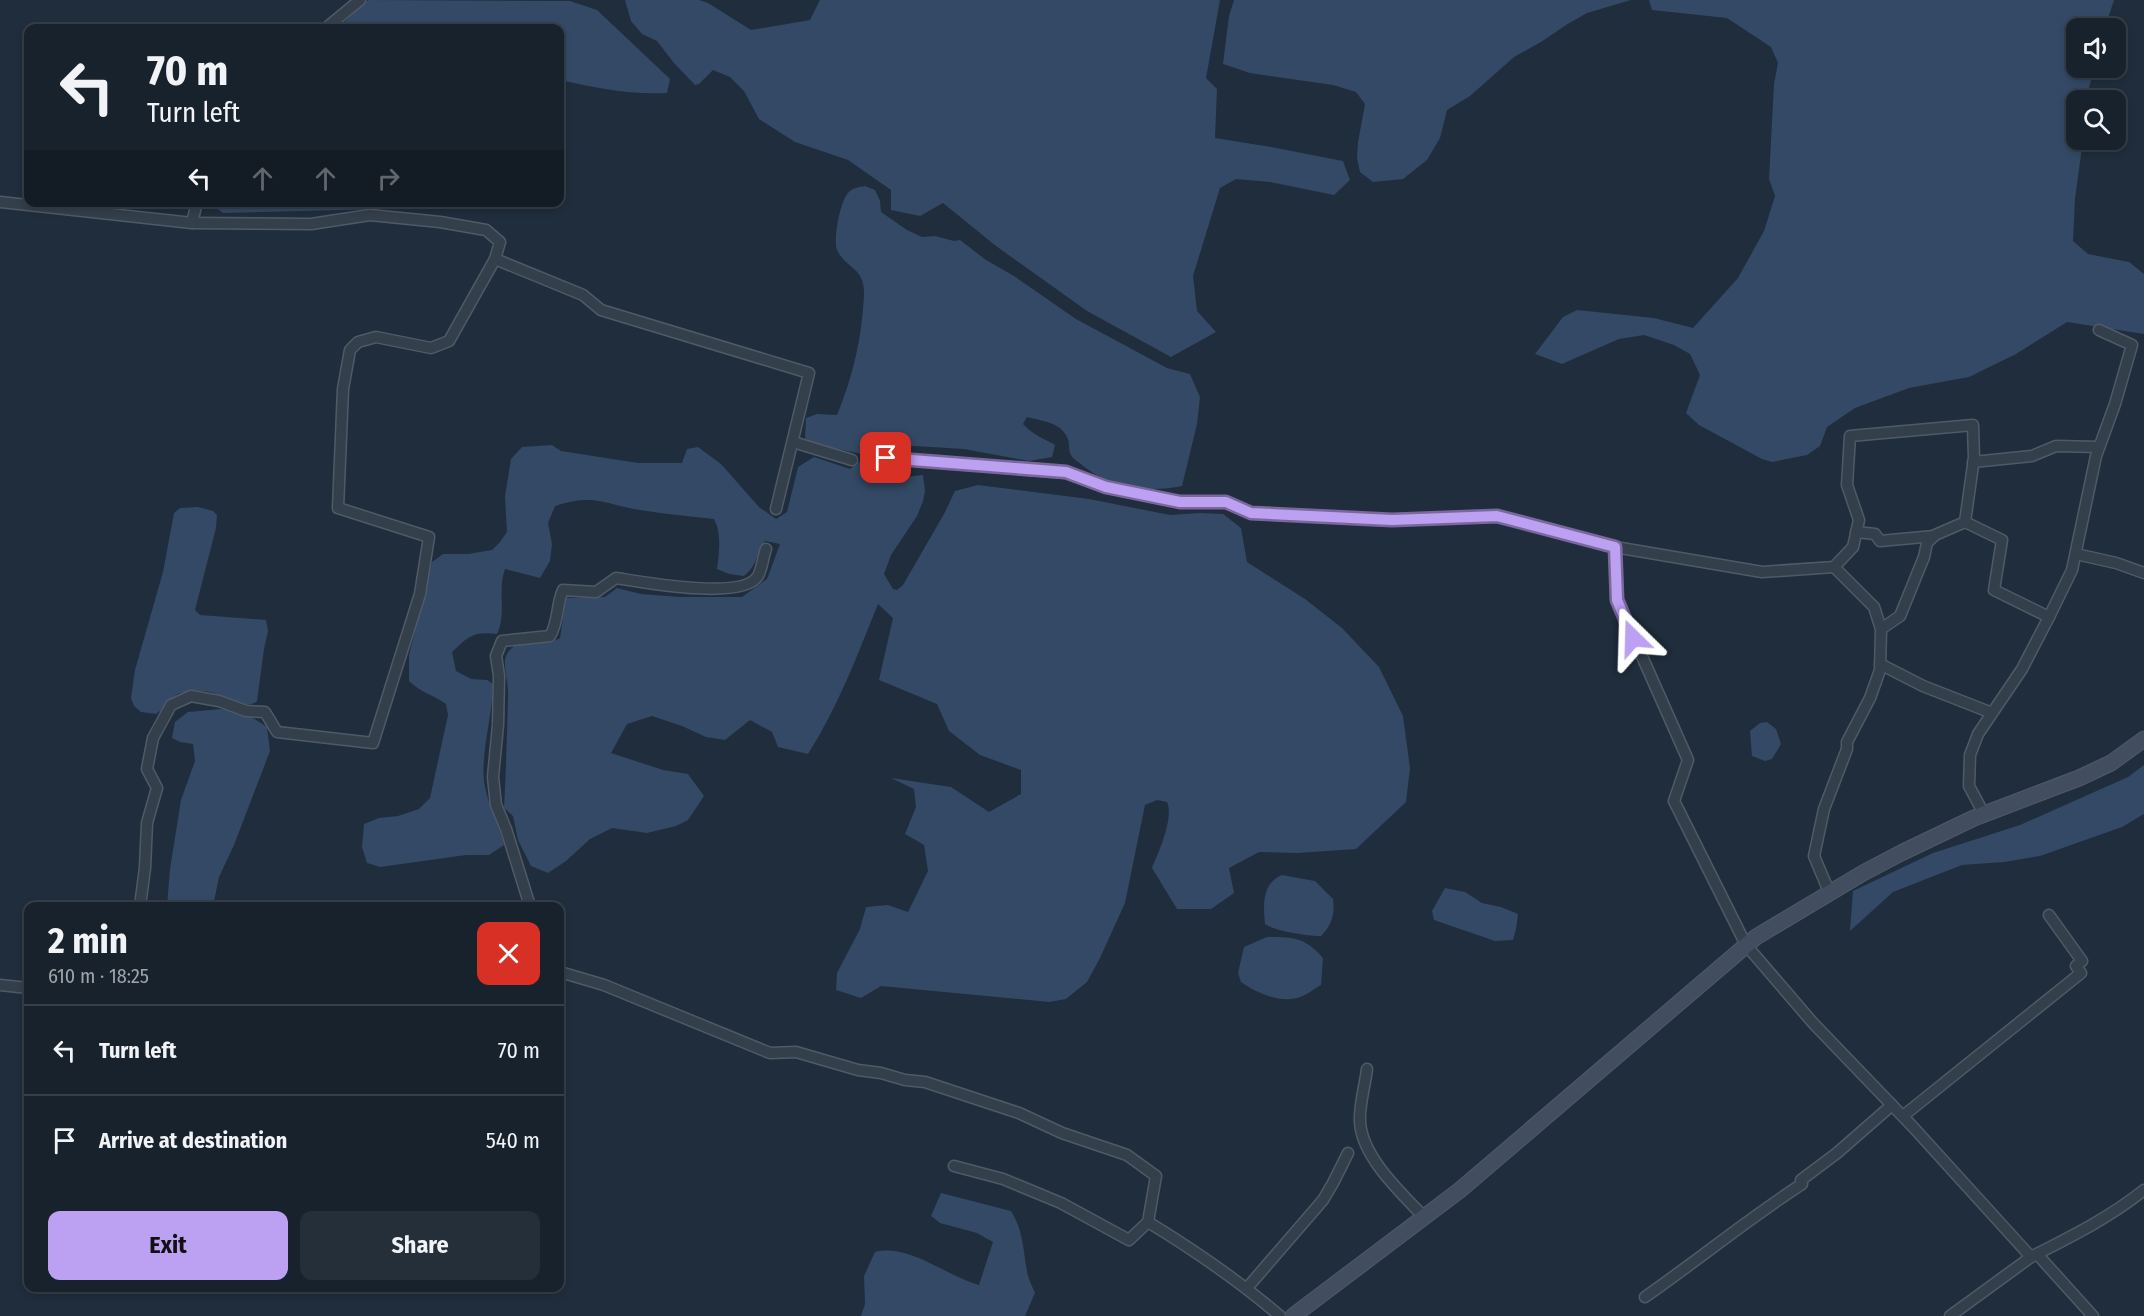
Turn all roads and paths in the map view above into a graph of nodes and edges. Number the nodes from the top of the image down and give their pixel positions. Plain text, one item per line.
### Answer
1 (360, 0) edge
2 (331, 24) edge
3 (0, 202) edge
4 (24, 205) edge
5 (46, 207) edge
6 (196, 207) edge
7 (192, 223) junction
8 (495, 259) junction
9 (2099, 330) dead end
10 (793, 442) junction
11 (2099, 447) junction
12 (886, 458) dead end
13 (852, 460) dead end
14 (1973, 462) junction
15 (776, 509) dead end
16 (1965, 522) junction
17 (1856, 532) junction
18 (1934, 537) junction
19 (1615, 547) junction
20 (766, 549) dead end
21 (2076, 554) junction
22 (1834, 567) junction
23 (2144, 573) edge
24 (2049, 617) junction
25 (1881, 629) junction
26 (1880, 664) junction
27 (1992, 713) junction
28 (2144, 740) edge
29 (1983, 814) junction
30 (1830, 894) junction
31 (141, 902) edge
32 (529, 902) edge
33 (2049, 915) dead end
34 (1746, 945) junction
35 (564, 973) edge
36 (0, 986) edge
37 (24, 988) edge
38 (1367, 1070) dead end
39 (1892, 1105) junction
40 (1902, 1116) junction
41 (1348, 1153) dead end
42 (954, 1166) dead end
43 (2144, 1190) edge
44 (1424, 1217) junction
45 (1148, 1221) junction
46 (2034, 1255) junction
47 (1247, 1288) junction
48 (1645, 1297) dead end
49 (1280, 1316) edge
50 (1293, 1316) edge
51 (1950, 1316) edge
52 (2093, 1316) edge

1 - 2 street
3 - 4 street
5 - 7 street
6 - 7 street
7 - 8 street
8 - 10 street
8 - 31 street
9 - 11 street
10 - 13 street
10 - 15 street
11 - 14 street
11 - 21 street
12 - 19 street
14 - 16 street
14 - 17 street
16 - 18 street
16 - 24 street
17 - 18 street
17 - 22 street
18 - 25 street
19 - 22 street
19 - 34 street
20 - 32 street
21 - 23 street
21 - 24 street
22 - 25 street
24 - 27 street
25 - 26 street
26 - 27 street
26 - 30 street
27 - 29 street
28 - 29 street
29 - 30 street
30 - 34 street
33 - 40 street
34 - 39 street
34 - 44 street
35 - 45 street
36 - 37 street
38 - 44 street
39 - 40 street
39 - 48 street
40 - 46 street
41 - 47 street
42 - 45 street
43 - 46 street
44 - 50 street
45 - 47 street
46 - 51 street
46 - 52 street
47 - 49 street

